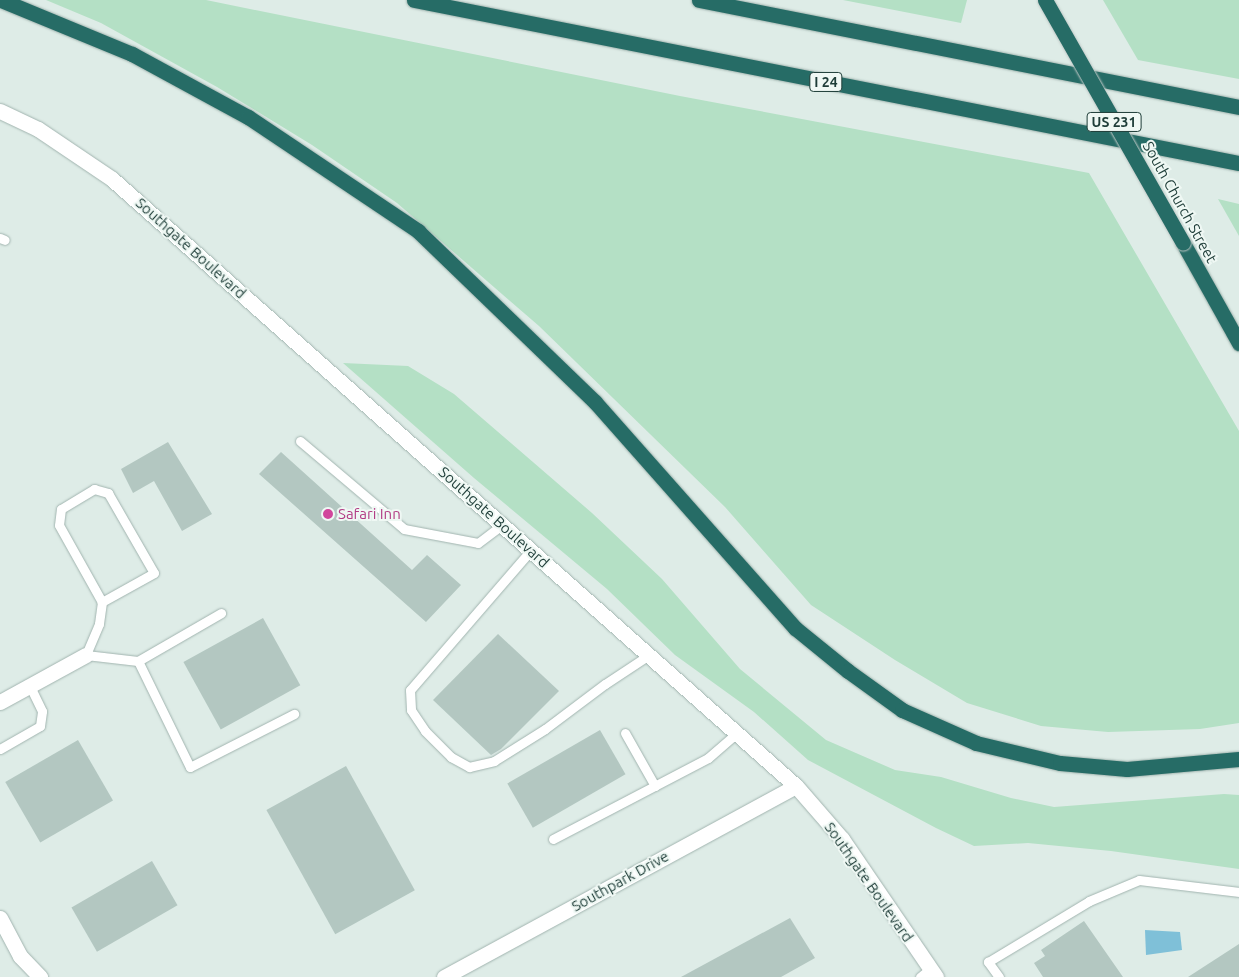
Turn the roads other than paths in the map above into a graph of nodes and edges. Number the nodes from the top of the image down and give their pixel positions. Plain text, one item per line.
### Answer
1 (1, 0) edge
2 (414, 0) edge
3 (699, 0) edge
4 (1045, 0) edge
5 (1239, 107) edge
6 (0, 111) edge
7 (1239, 163) edge
8 (1228, 324) junction
9 (1239, 336) edge
10 (1239, 343) edge
11 (300, 441) dead end
12 (502, 525) junction
13 (531, 550) junction
14 (102, 602) junction
15 (221, 613) dead end
16 (86, 655) junction
17 (649, 655) junction
18 (138, 661) junction
19 (30, 686) junction
20 (0, 702) edge
21 (294, 714) dead end
22 (625, 733) dead end
23 (736, 733) junction
24 (0, 749) edge
25 (1239, 759) edge
26 (655, 786) junction
27 (796, 786) junction
28 (553, 839) dead end
29 (1239, 892) edge
30 (0, 918) edge
31 (928, 974) edge
32 (40, 977) edge
33 (444, 977) edge
34 (999, 977) edge

1 - 25 highway
2 - 7 highway, I 24
3 - 5 highway
4 - 8 highway, South Church Street / US 231, bridge
6 - 12 street, Southgate Boulevard
8 - 9 highway
8 - 10 highway, South Church Street / US 231
11 - 12 lane
12 - 13 street, Southgate Boulevard
13 - 17 street, Southgate Boulevard
13 - 17 lane
14 - 14 lane
14 - 16 lane
15 - 18 lane
16 - 18 lane
16 - 19 street
17 - 23 street, Southgate Boulevard
18 - 21 lane
19 - 20 street
19 - 24 lane
22 - 26 lane
23 - 26 lane
23 - 27 street, Southgate Boulevard
26 - 28 lane
27 - 31 street, Southgate Boulevard
27 - 33 street, Southpark Drive
29 - 34 lane
30 - 32 street

